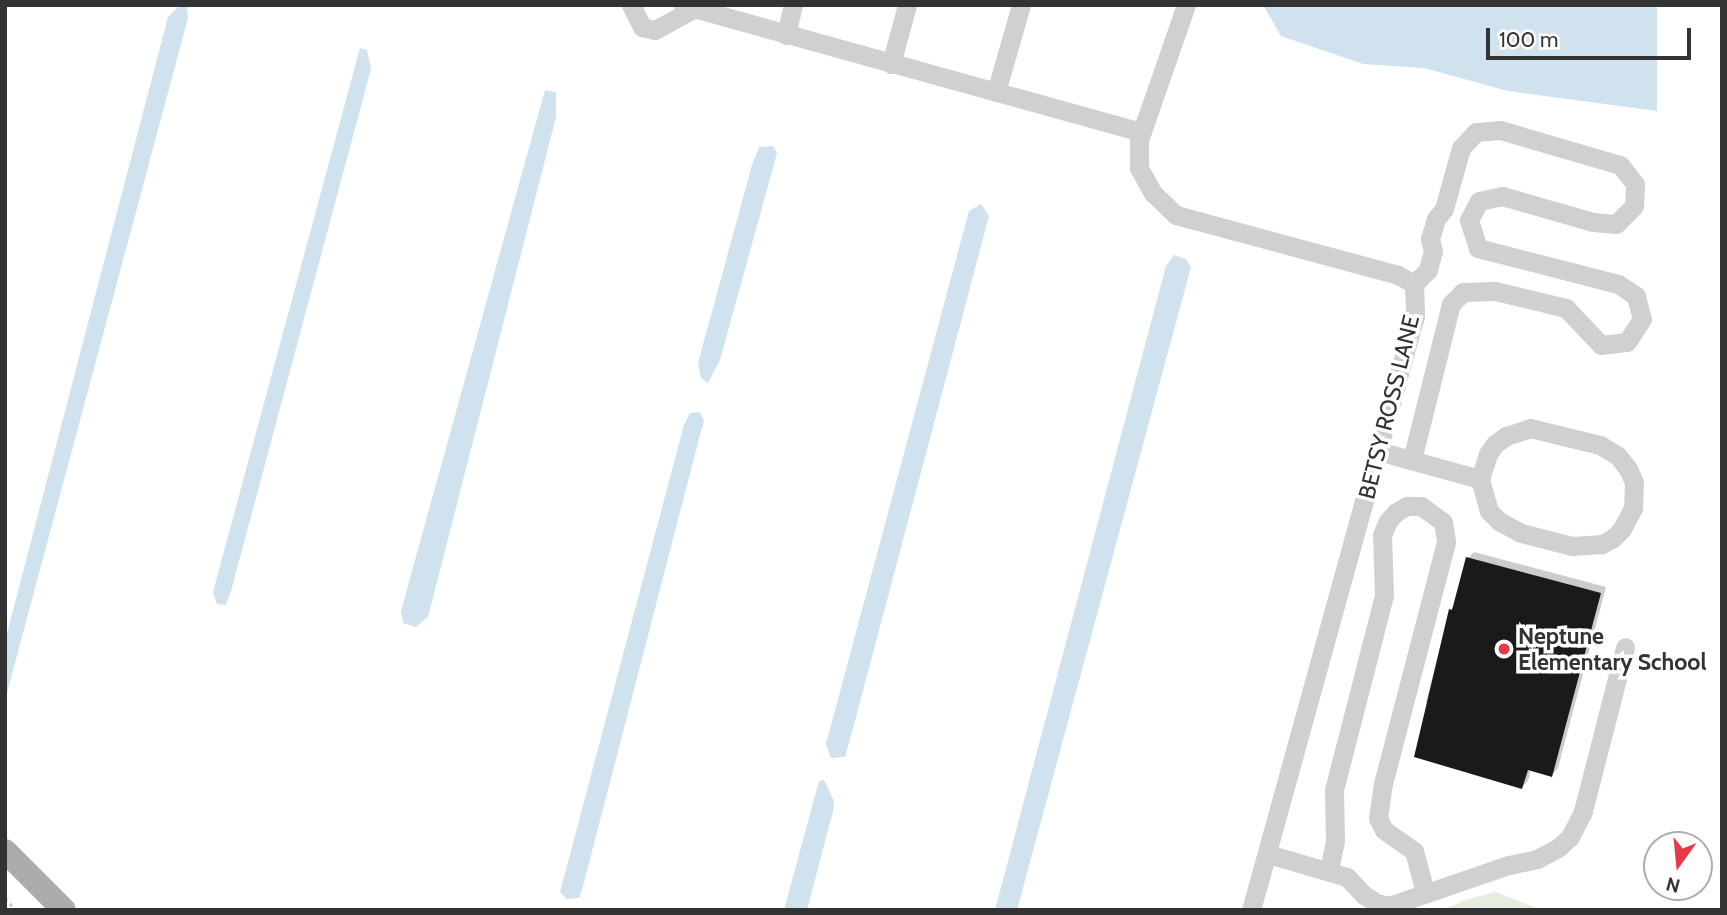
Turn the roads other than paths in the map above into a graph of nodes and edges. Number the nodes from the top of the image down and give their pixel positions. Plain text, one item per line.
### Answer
1 (631, 5) edge
2 (793, 5) edge
3 (907, 5) edge
4 (1021, 5) edge
5 (1186, 5) edge
6 (688, 7) edge
7 (786, 35) junction
8 (891, 64) junction
9 (996, 92) junction
10 (1142, 132) junction
11 (1414, 284) junction
12 (1378, 451) junction
13 (1412, 460) junction
14 (1480, 479) junction
15 (1625, 647) dead end
16 (5, 851) edge
17 (1268, 854) junction
18 (1329, 871) junction
19 (1425, 892) junction
20 (64, 910) edge
21 (1251, 910) edge

1 - 6 street
2 - 7 street
3 - 8 street
4 - 9 street
5 - 10 street, BETSY ROSS LANE
6 - 7 street
7 - 8 street
8 - 9 street
9 - 10 street
10 - 11 street, BETSY ROSS LANE
11 - 12 street, BETSY ROSS LANE
11 - 13 street
12 - 13 street
12 - 17 street, BETSY ROSS LANE
13 - 14 street
14 - 14 street
15 - 19 street
16 - 20 main road
17 - 18 street
17 - 21 street, BETSY ROSS LANE
18 - 19 street
18 - 19 street

